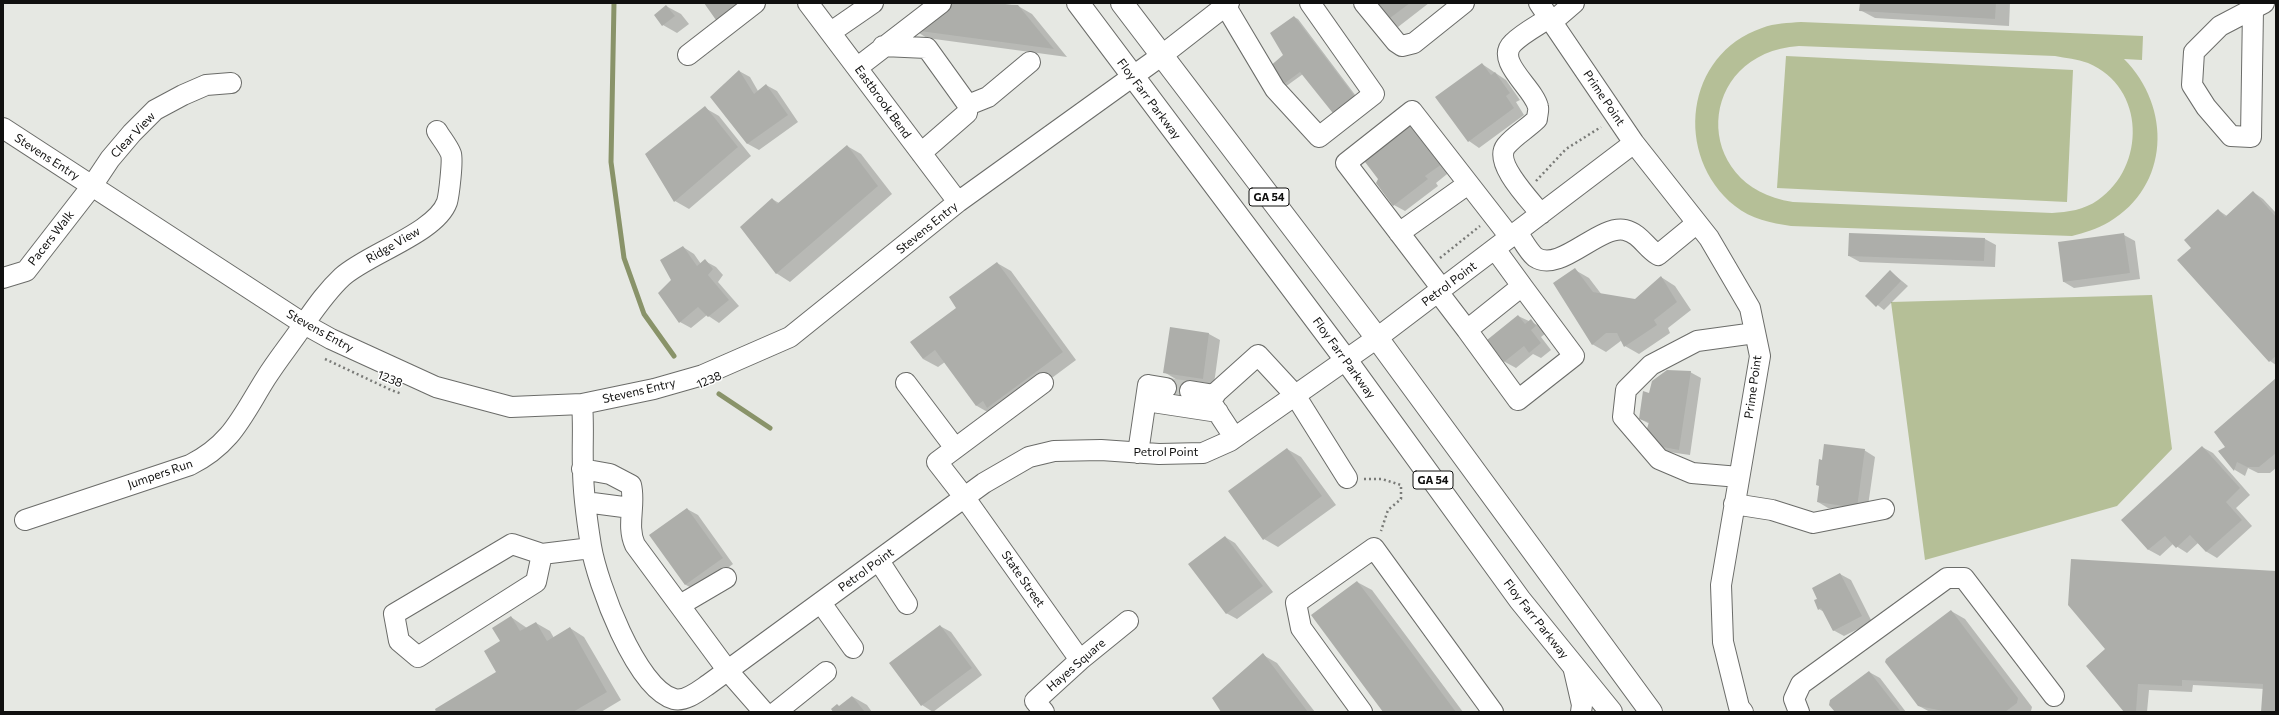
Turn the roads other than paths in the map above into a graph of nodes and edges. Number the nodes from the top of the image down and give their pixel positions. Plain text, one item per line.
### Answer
1 (755, 3) edge
2 (808, 3) edge
3 (873, 3) edge
4 (941, 3) edge
5 (1078, 3) edge
6 (1122, 3) edge
7 (1310, 3) edge
8 (1364, 3) edge
9 (1464, 3) edge
10 (1574, 3) edge
11 (1227, 4) edge
12 (2259, 6) edge
13 (1546, 14) edge
14 (831, 32) junction
15 (883, 46) junction
16 (688, 55) dead end
17 (1161, 56) junction
18 (1030, 62) dead end
19 (858, 67) junction
20 (1132, 76) junction
21 (231, 82) dead end
22 (968, 105) junction
23 (3, 128) edge
24 (436, 131) dead end
25 (1634, 143) junction
26 (921, 153) junction
27 (1468, 184) junction
28 (92, 186) junction
29 (958, 202) junction
30 (1540, 214) junction
31 (1697, 223) junction
32 (1400, 233) junction
33 (1507, 239) junction
34 (3, 278) edge
35 (1522, 286) junction
36 (1440, 290) junction
37 (304, 324) junction
38 (1467, 330) junction
39 (1755, 333) junction
40 (1377, 338) junction
41 (1346, 360) junction
42 (1043, 382) dead end
43 (906, 383) dead end
44 (1166, 388) tunnel mouth
45 (1190, 391) tunnel mouth
46 (1294, 395) junction
47 (1146, 402) junction
48 (582, 404) junction
49 (1216, 404) junction
50 (1234, 437) junction
51 (955, 448) junction
52 (1138, 452) junction
53 (582, 469) junction
54 (1739, 477) junction
55 (1347, 478) road end
56 (965, 498) junction
57 (585, 502) junction
58 (1734, 504) junction
59 (631, 508) junction
60 (1884, 509) dead end
61 (25, 520) dead end
62 (591, 548) junction
63 (542, 554) junction
64 (879, 561) junction
65 (726, 578) dead end
66 (821, 603) junction
67 (907, 604) dead end
68 (680, 605) junction
69 (1128, 621) dead end
70 (853, 648) dead end
71 (1080, 660) junction
72 (1573, 666) junction
73 (728, 671) junction
74 (826, 672) dead end
75 (2054, 696) dead end
76 (674, 706) edge
77 (764, 712) edge
78 (776, 712) edge
79 (1044, 712) edge
80 (1362, 712) edge
81 (1493, 712) edge
82 (1581, 712) edge
83 (1611, 712) edge
84 (1652, 712) edge
85 (1743, 712) edge
86 (1799, 712) edge

1 - 16 street
2 - 14 street, Eastbrook Bend
3 - 14 street
4 - 15 street
5 - 20 main road, Floy Farr Parkway
6 - 17 main road, GA 54
7 - 11 street
8 - 9 street
10 - 13 street
11 - 17 street, Stevens Entry
12 - 12 street
13 - 25 street, Prime Point
13 - 30 street
14 - 19 street, Eastbrook Bend
15 - 19 street
15 - 22 street
17 - 20 street, Stevens Entry
17 - 40 main road, GA 54
18 - 22 street
19 - 26 street, Eastbrook Bend
20 - 29 street, Stevens Entry
20 - 41 main road, Floy Farr Parkway / GA 54
21 - 28 street, Clear View
22 - 26 street
23 - 28 street, Stevens Entry
24 - 37 street, Ridge View
25 - 30 street, Petrol Point
25 - 31 street, Prime Point
26 - 29 street, Eastbrook Bend
27 - 32 street
27 - 32 street
27 - 33 street
28 - 34 street, Pacers Walk
28 - 37 street, Stevens Entry
29 - 48 street, Stevens Entry
30 - 33 street, Petrol Point
31 - 33 street
31 - 39 street, Prime Point
32 - 36 street
33 - 35 street
33 - 36 street, Petrol Point
35 - 38 street
35 - 38 street
36 - 38 street
36 - 40 street, Petrol Point
37 - 48 street, Stevens Entry
37 - 61 street, Jumpers Run
39 - 54 street, Prime Point
39 - 54 street
40 - 41 street, Petrol Point
40 - 84 main road, GA 54
41 - 46 street, Petrol Point
41 - 72 main road, Floy Farr Parkway / GA 54
42 - 51 street
43 - 51 street
44 - 47 street
45 - 49 street
46 - 49 street
46 - 50 street, Petrol Point
46 - 55 street
47 - 49 street
47 - 52 street
48 - 53 street
49 - 50 street
50 - 52 street, Petrol Point
51 - 56 street, State Street
52 - 56 street, Petrol Point
53 - 57 street
53 - 59 street
54 - 58 street, Prime Point
56 - 64 street, Petrol Point
56 - 71 street, State Street
57 - 59 street
57 - 62 street
58 - 60 street
58 - 85 street, Prime Point
59 - 68 street
62 - 63 street
62 - 76 street
63 - 63 street
64 - 66 street, Petrol Point
64 - 67 street
65 - 68 street
66 - 70 street
66 - 73 street, Petrol Point
68 - 73 street
69 - 71 street, Hayes Square
71 - 79 street, Hayes Square
72 - 82 street
72 - 83 main road, Floy Farr Parkway / GA 54
73 - 76 street, Petrol Point
73 - 77 street
74 - 78 street
75 - 86 street
80 - 81 street

